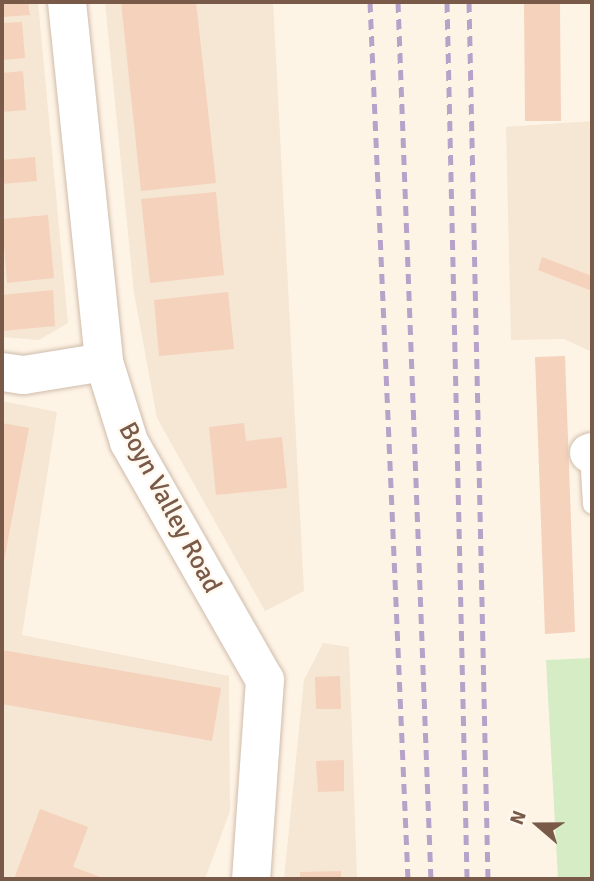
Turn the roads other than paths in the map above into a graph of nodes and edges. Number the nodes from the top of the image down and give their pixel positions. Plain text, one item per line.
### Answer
1 (67, 2) edge
2 (104, 362) junction
3 (2, 372) edge
4 (590, 452) edge
5 (592, 504) edge
6 (251, 879) edge

1 - 2 street, Boyn Valley Road
2 - 3 street
2 - 6 street, Boyn Valley Road
4 - 5 lane

